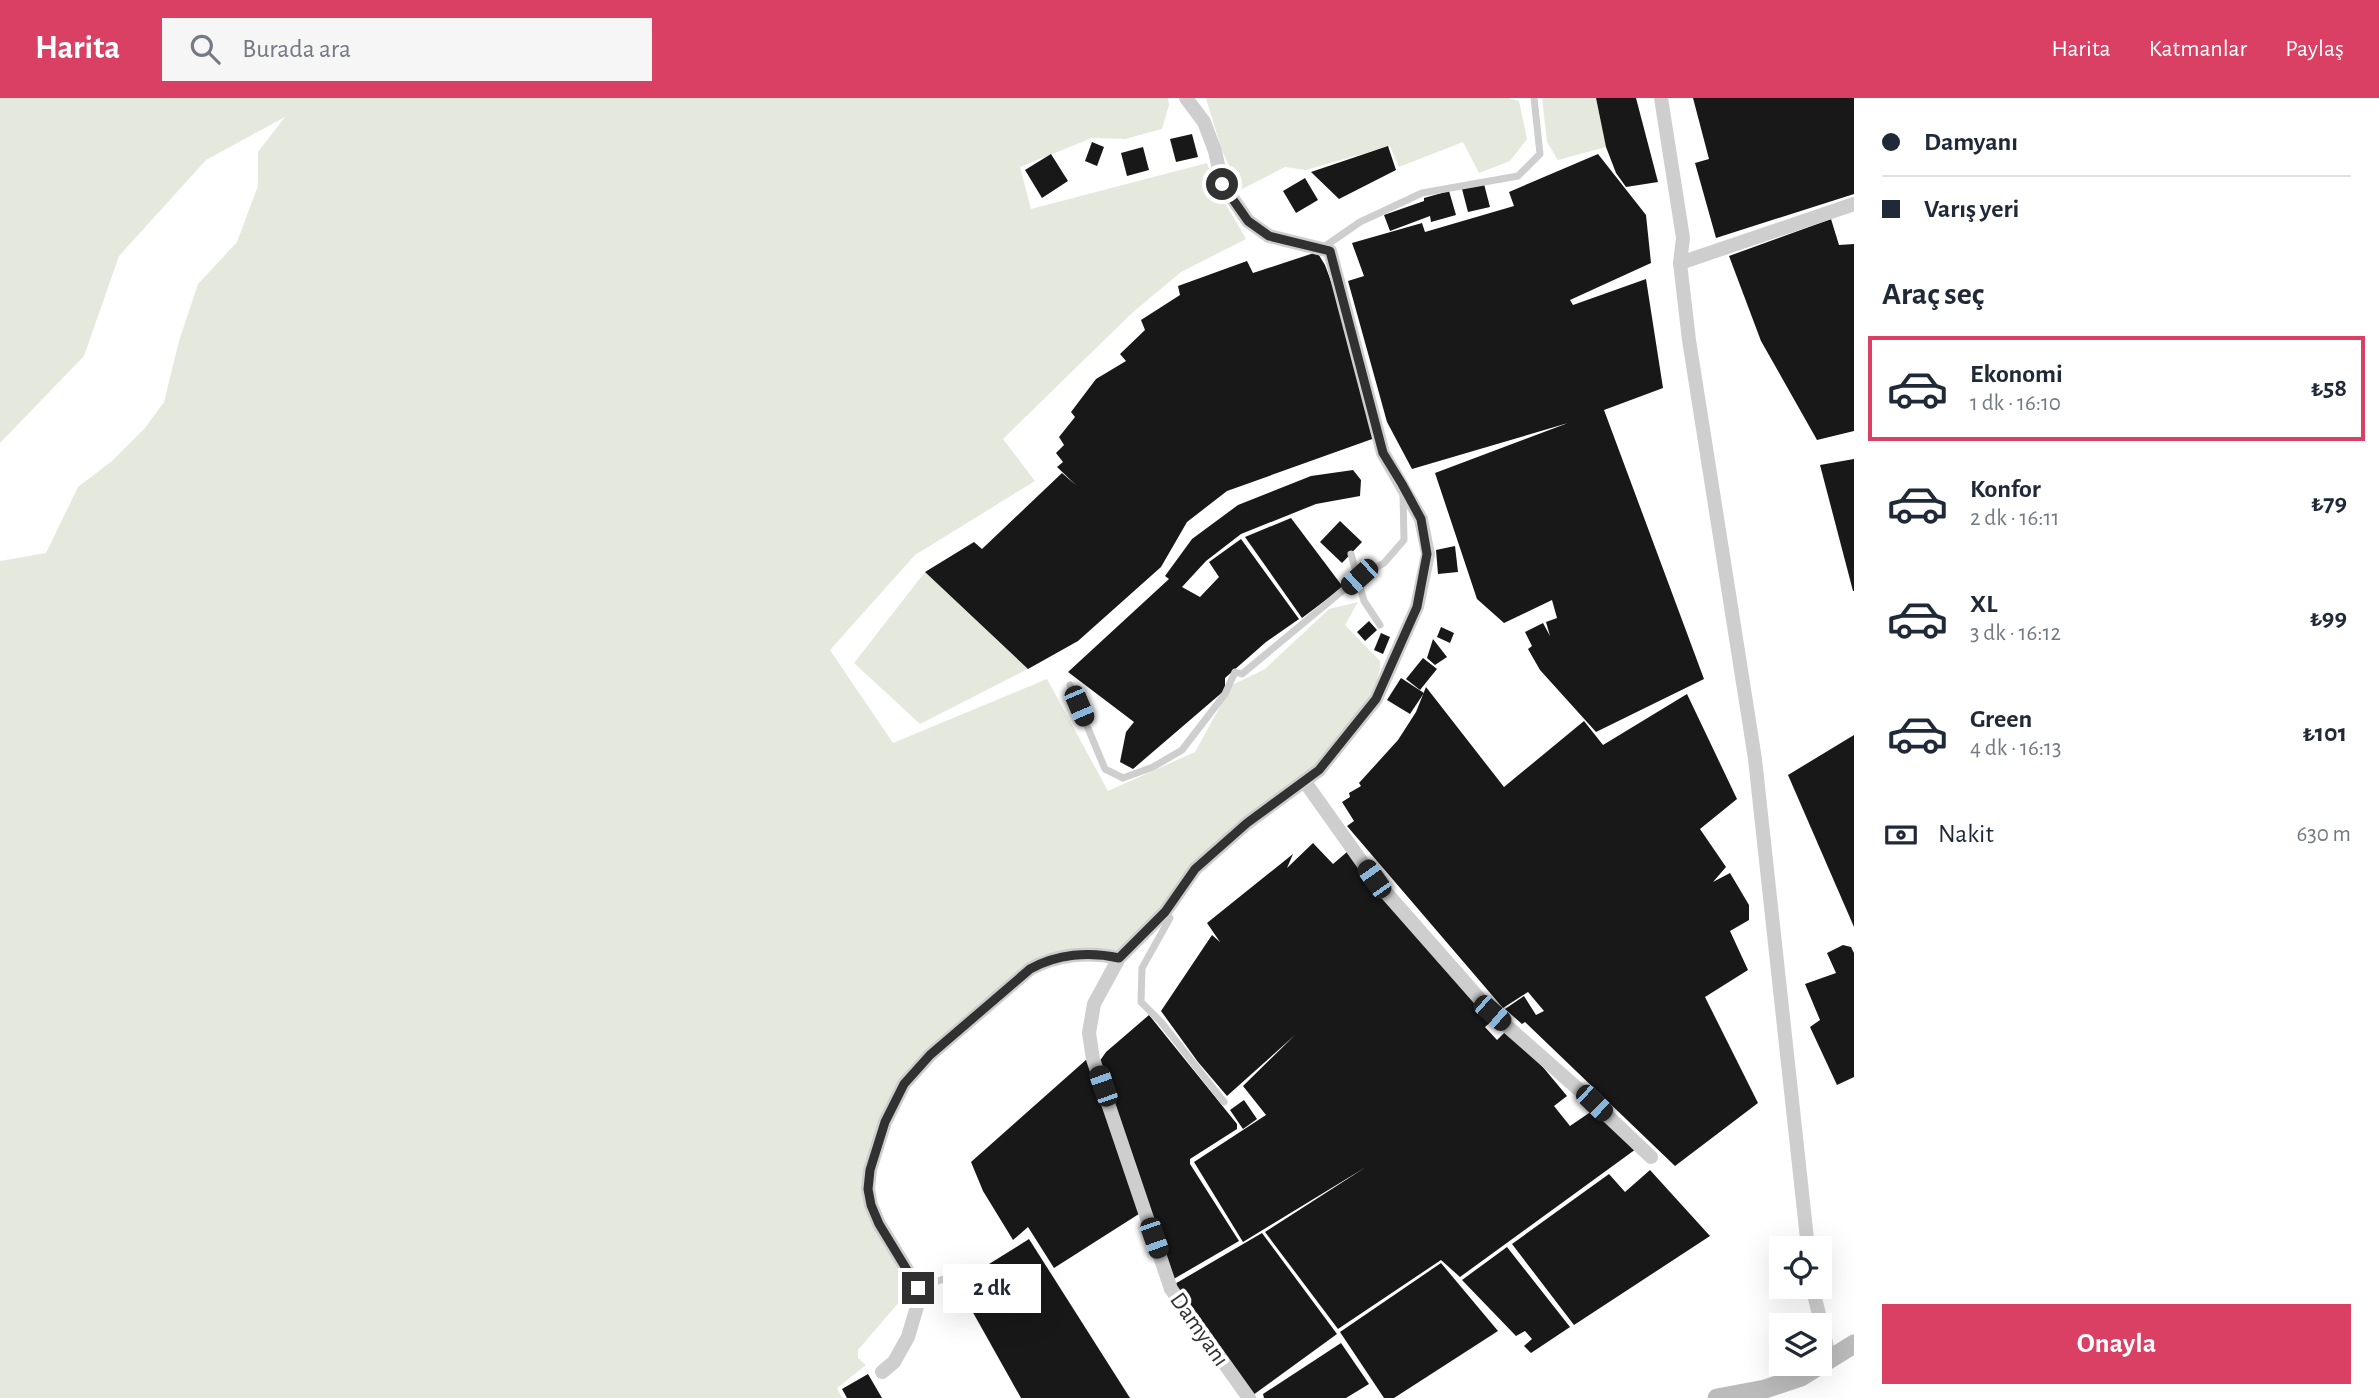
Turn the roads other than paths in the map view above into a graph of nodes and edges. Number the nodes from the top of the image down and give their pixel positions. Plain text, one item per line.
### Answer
1 (1186, 98) edge
2 (1534, 98) edge
3 (1661, 98) edge
4 (1854, 204) edge
5 (1321, 249) junction
6 (1680, 263) junction
7 (1402, 484) junction
8 (1351, 554) dead end
9 (1359, 577) junction
10 (1380, 625) dead end
11 (1070, 685) dead end
12 (1305, 782) junction
13 (1165, 912) junction
14 (1119, 958) junction
15 (1224, 1102) dead end
16 (1651, 1157) dead end
17 (1807, 1236) edge
18 (958, 1274) dead end
19 (918, 1288) junction
20 (1854, 1345) edge
21 (1832, 1358) edge
22 (882, 1372) dead end
23 (1803, 1376) edge
24 (1249, 1398) edge
25 (1717, 1398) edge

1 - 5 street
2 - 5 lane
3 - 6 street
4 - 6 street
5 - 7 street, Damyanı
6 - 17 street
7 - 9 lane
7 - 12 street, Damyanı
8 - 9 lane
9 - 10 lane
9 - 11 lane
12 - 13 street, Damyanı
12 - 16 street
13 - 14 street, Damyanı
13 - 15 lane
14 - 19 street
14 - 24 street, Damyanı
18 - 19 lane
19 - 22 street
20 - 21 street
23 - 25 street

